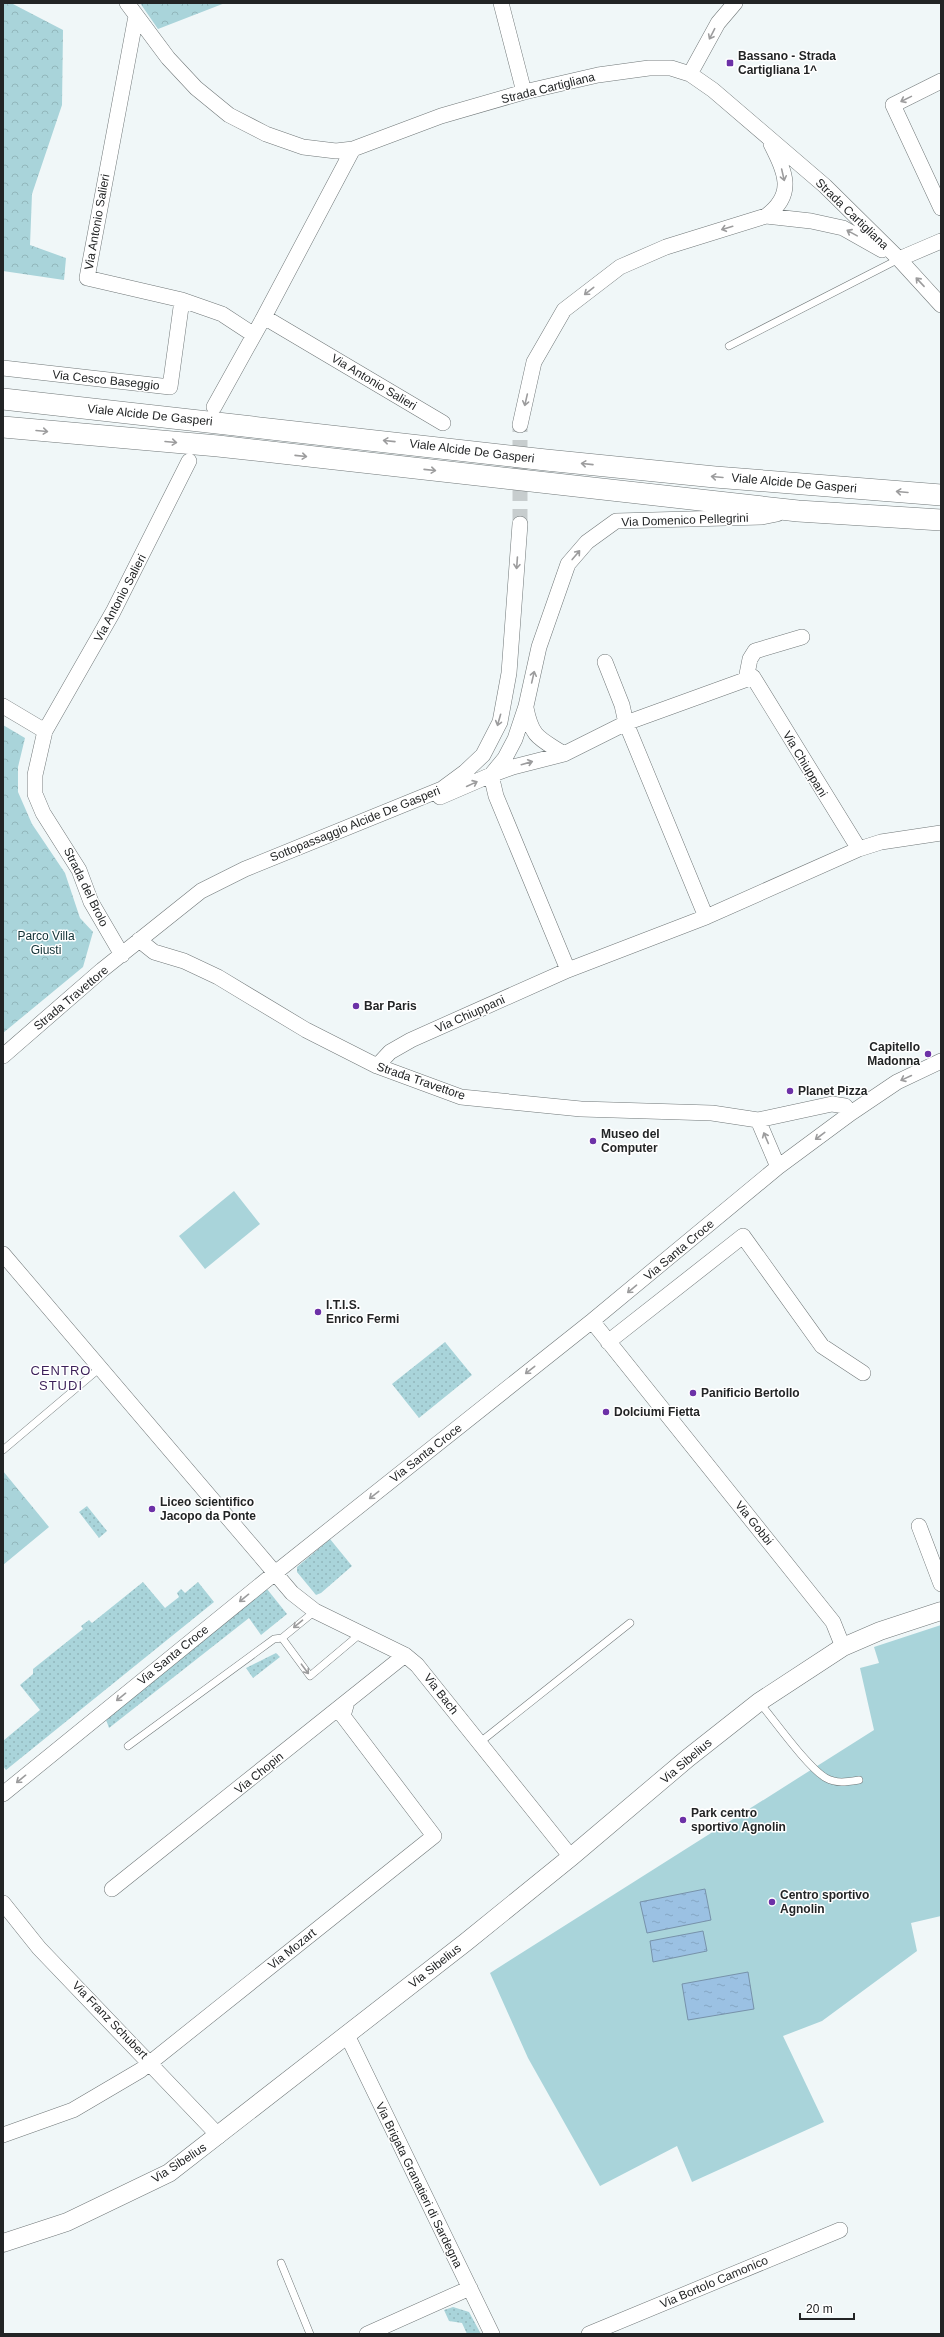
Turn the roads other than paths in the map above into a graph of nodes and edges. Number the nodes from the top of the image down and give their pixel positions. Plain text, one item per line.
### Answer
1 (127, 3) edge
2 (501, 3) edge
3 (735, 3) edge
4 (136, 16) junction
5 (690, 74) junction
6 (941, 81) edge
7 (524, 92) junction
8 (769, 139) junction
9 (353, 149) junction
10 (941, 208) edge
11 (766, 216) junction
12 (941, 241) edge
13 (899, 259) junction
14 (182, 300) junction
15 (941, 305) edge
16 (264, 317) junction
17 (254, 335) junction
18 (729, 346) dead end
19 (3, 368) edge
20 (3, 399) edge
21 (214, 407) dead end
22 (443, 423) dead end
23 (520, 425) tunnel mouth
24 (3, 427) edge
25 (190, 461) dead end
26 (941, 495) edge
27 (798, 511) junction
28 (941, 520) edge
29 (520, 524) tunnel mouth
30 (802, 637) dead end
31 (604, 662) dead end
32 (753, 677) junction
33 (3, 706) edge
34 (526, 706) junction
35 (626, 723) junction
36 (45, 731) junction
37 (564, 754) junction
38 (491, 775) junction
39 (941, 833) edge
40 (859, 849) junction
41 (201, 891) junction
42 (706, 917) junction
43 (139, 940) junction
44 (122, 955) junction
45 (568, 970) junction
46 (3, 1056) edge
47 (941, 1061) edge
48 (377, 1066) junction
49 (851, 1113) junction
50 (758, 1120) junction
51 (778, 1167) junction
52 (3, 1254) edge
53 (592, 1321) junction
54 (608, 1342) junction
55 (101, 1367) junction
56 (863, 1374) dead end
57 (3, 1450) edge
58 (919, 1526) dead end
59 (275, 1573) junction
60 (941, 1584) edge
61 (315, 1611) junction
62 (941, 1611) edge
63 (630, 1623) dead end
64 (360, 1634) junction
65 (282, 1638) junction
66 (843, 1647) junction
67 (405, 1655) junction
68 (347, 1702) junction
69 (759, 1702) junction
70 (479, 1743) junction
71 (128, 1746) dead end
72 (859, 1780) dead end
73 (3, 1794) edge
74 (571, 1857) junction
75 (112, 1889) dead end
76 (3, 1903) edge
77 (347, 2035) junction
78 (150, 2062) junction
79 (3, 2135) edge
80 (219, 2136) junction
81 (840, 2230) dead end
82 (3, 2242) edge
83 (281, 2263) dead end
84 (470, 2288) junction
85 (310, 2334) edge
86 (367, 2334) edge
87 (492, 2334) edge
88 (589, 2334) edge

1 - 4 street, Strada Cartigliana
2 - 7 street
3 -> 5 street
4 - 9 street, Strada Cartigliana
4 - 14 street, Via Antonio Salieri
5 - 7 street, Strada Cartigliana
5 - 8 street, Strada Cartigliana
6 -> 10 street
7 - 9 street, Strada Cartigliana
8 -> 11 street
8 - 13 street, Strada Cartigliana
9 - 16 street
13 -> 11 street
11 -> 23 street
12 - 13 street
15 -> 13 street, Strada Cartigliana
13 - 18 lane
14 - 17 street, Via Antonio Salieri
14 - 19 street, Via Cesco Baseggio
16 - 17 street
16 - 22 street, Via Antonio Salieri
17 - 21 street
26 -> 20 main road, Viale Alcide De Gasperi
24 -> 27 main road, Viale Alcide De Gasperi
25 - 36 street, Via Antonio Salieri
27 - 28 main road, Viale Alcide De Gasperi
34 -> 27 street, Via Domenico Pellegrini
29 -> 41 street, Sottopassaggio Alcide De Gasperi
30 - 32 street
31 - 35 street
32 - 35 street, Via Domenico Pellegrini
32 - 40 street, Via Chiuppani
33 - 36 street
34 - 37 street, Via Domenico Pellegrini
34 - 38 street, Via Domenico Pellegrini
35 - 37 street, Via Domenico Pellegrini
35 - 42 street
36 - 44 street, Strada del Brolo
38 -> 37 street, Via Domenico Pellegrini
41 -> 38 street, Via Domenico Pellegrini
38 - 45 street
39 - 40 street, Via Chiuppani
40 - 42 street, Via Chiuppani
41 - 43 street, Strada Travettore
42 - 45 street, Via Chiuppani
43 - 44 street, Strada Travettore
43 - 48 street, Strada Travettore
44 - 46 street, Strada Travettore
45 - 48 street, Via Chiuppani
47 -> 49 street, Via Santa Croce
48 - 50 street, Strada Travettore
49 - 50 street, Strada Travettore
49 -> 51 street, Via Santa Croce
51 -> 50 street
51 -> 53 street, Via Santa Croce
52 - 55 street, Via Bach
53 - 54 street, Via Gobbi
53 -> 59 street, Via Santa Croce
54 - 56 street
54 - 66 street, Via Gobbi
55 - 57 lane
55 - 59 street, Via Bach
58 - 60 street
59 - 61 street, Via Bach
59 -> 73 street, Via Santa Croce
61 - 64 street, Via Bach
61 -> 65 lane
62 - 66 street
63 - 70 lane
65 -> 64 lane
64 - 67 street, Via Bach
65 - 71 lane
66 - 69 street, Via Sibelius
67 - 68 street, Via Chopin
67 - 70 street, Via Bach
68 - 75 street, Via Chopin
68 - 78 street, Via Mozart
69 - 72 lane
69 - 74 street, Via Sibelius
70 - 74 street, Via Bach
74 - 77 street, Via Sibelius
76 - 78 street, Via Franz Schubert
77 - 80 street, Via Sibelius
77 - 84 street, Via Brigata Granatieri di Sardegna
78 - 79 street, Via Mozart
78 - 80 street, Via Franz Schubert
80 - 82 street, Via Sibelius
81 - 88 street, Via Bortolo Camonico
83 - 85 lane
84 - 86 street
84 - 87 street, Via Brigata Granatieri di Sardegna

